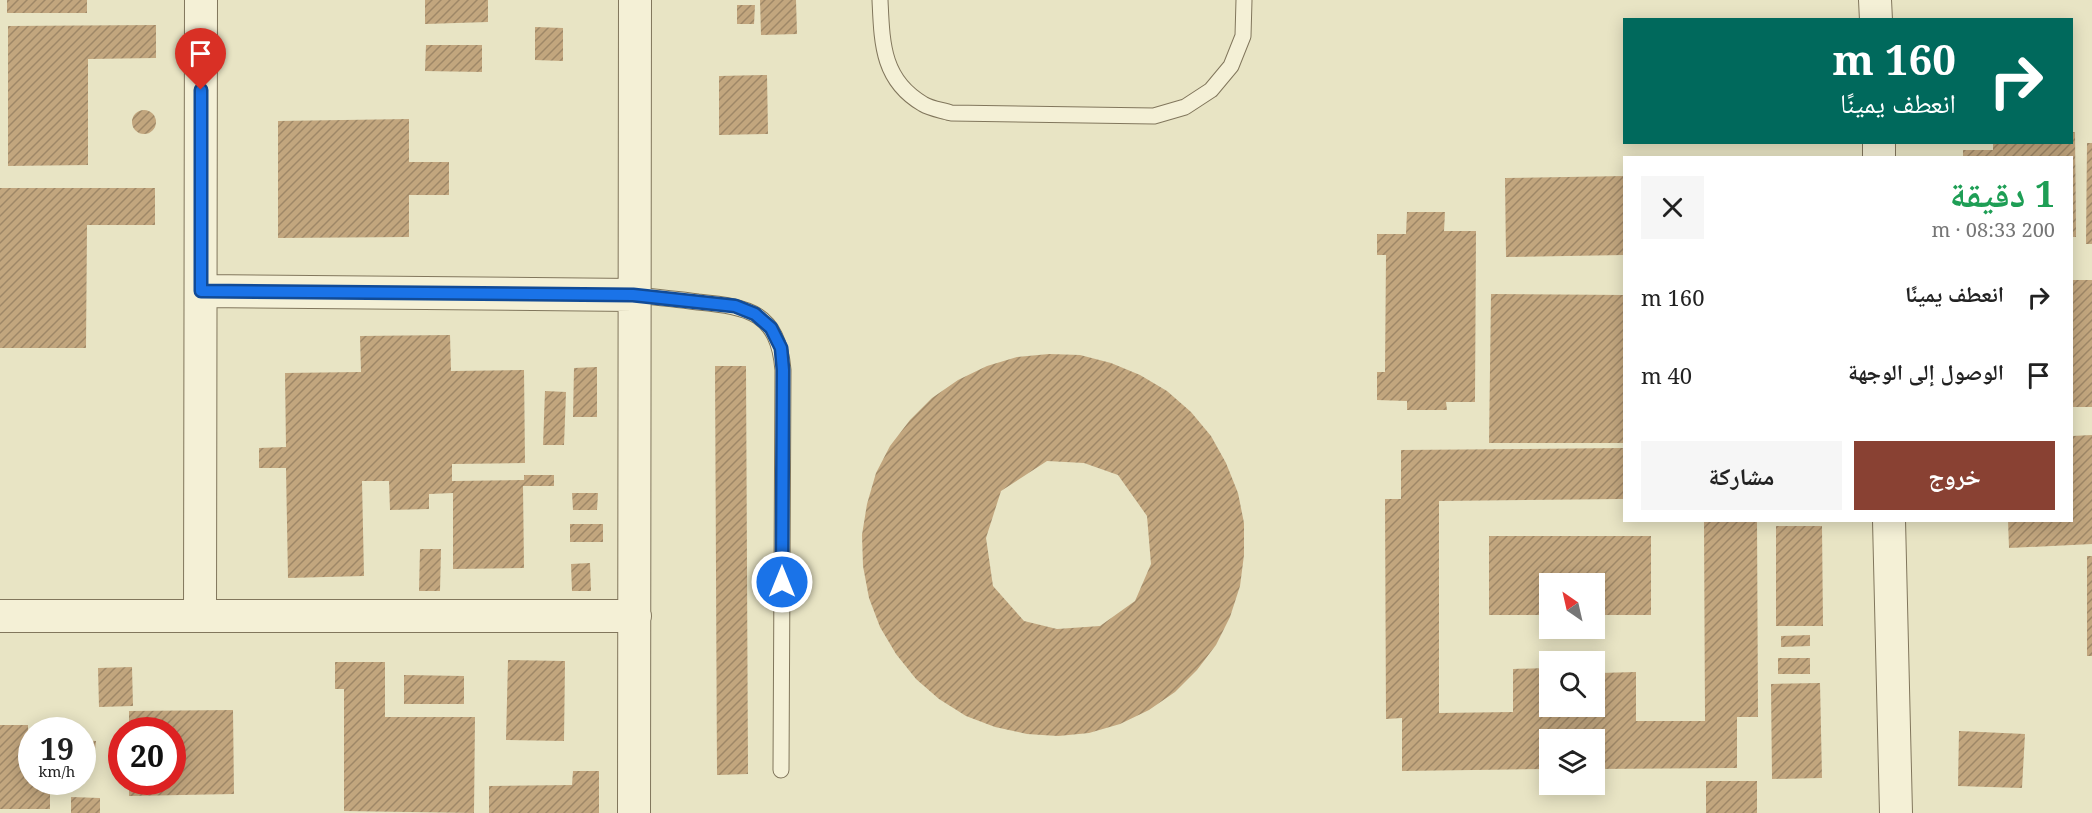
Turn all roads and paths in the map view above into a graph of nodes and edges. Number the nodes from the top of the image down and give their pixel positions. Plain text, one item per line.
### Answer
1 (201, 0) edge
2 (635, 0) edge
3 (880, 0) edge
4 (1244, 0) edge
5 (1875, 0) edge
6 (1876, 18) edge
7 (201, 291) junction
8 (633, 295) junction
9 (1888, 522) edge
10 (0, 616) edge
11 (200, 616) junction
12 (635, 616) junction
13 (781, 770) dead end
14 (634, 813) edge
15 (1896, 813) edge

1 - 7 street
2 - 8 street
3 - 4 lane
5 - 6 street
7 - 8 street
7 - 11 street
8 - 12 street
8 - 13 lane
9 - 15 street
10 - 11 street
11 - 12 street
12 - 14 street

